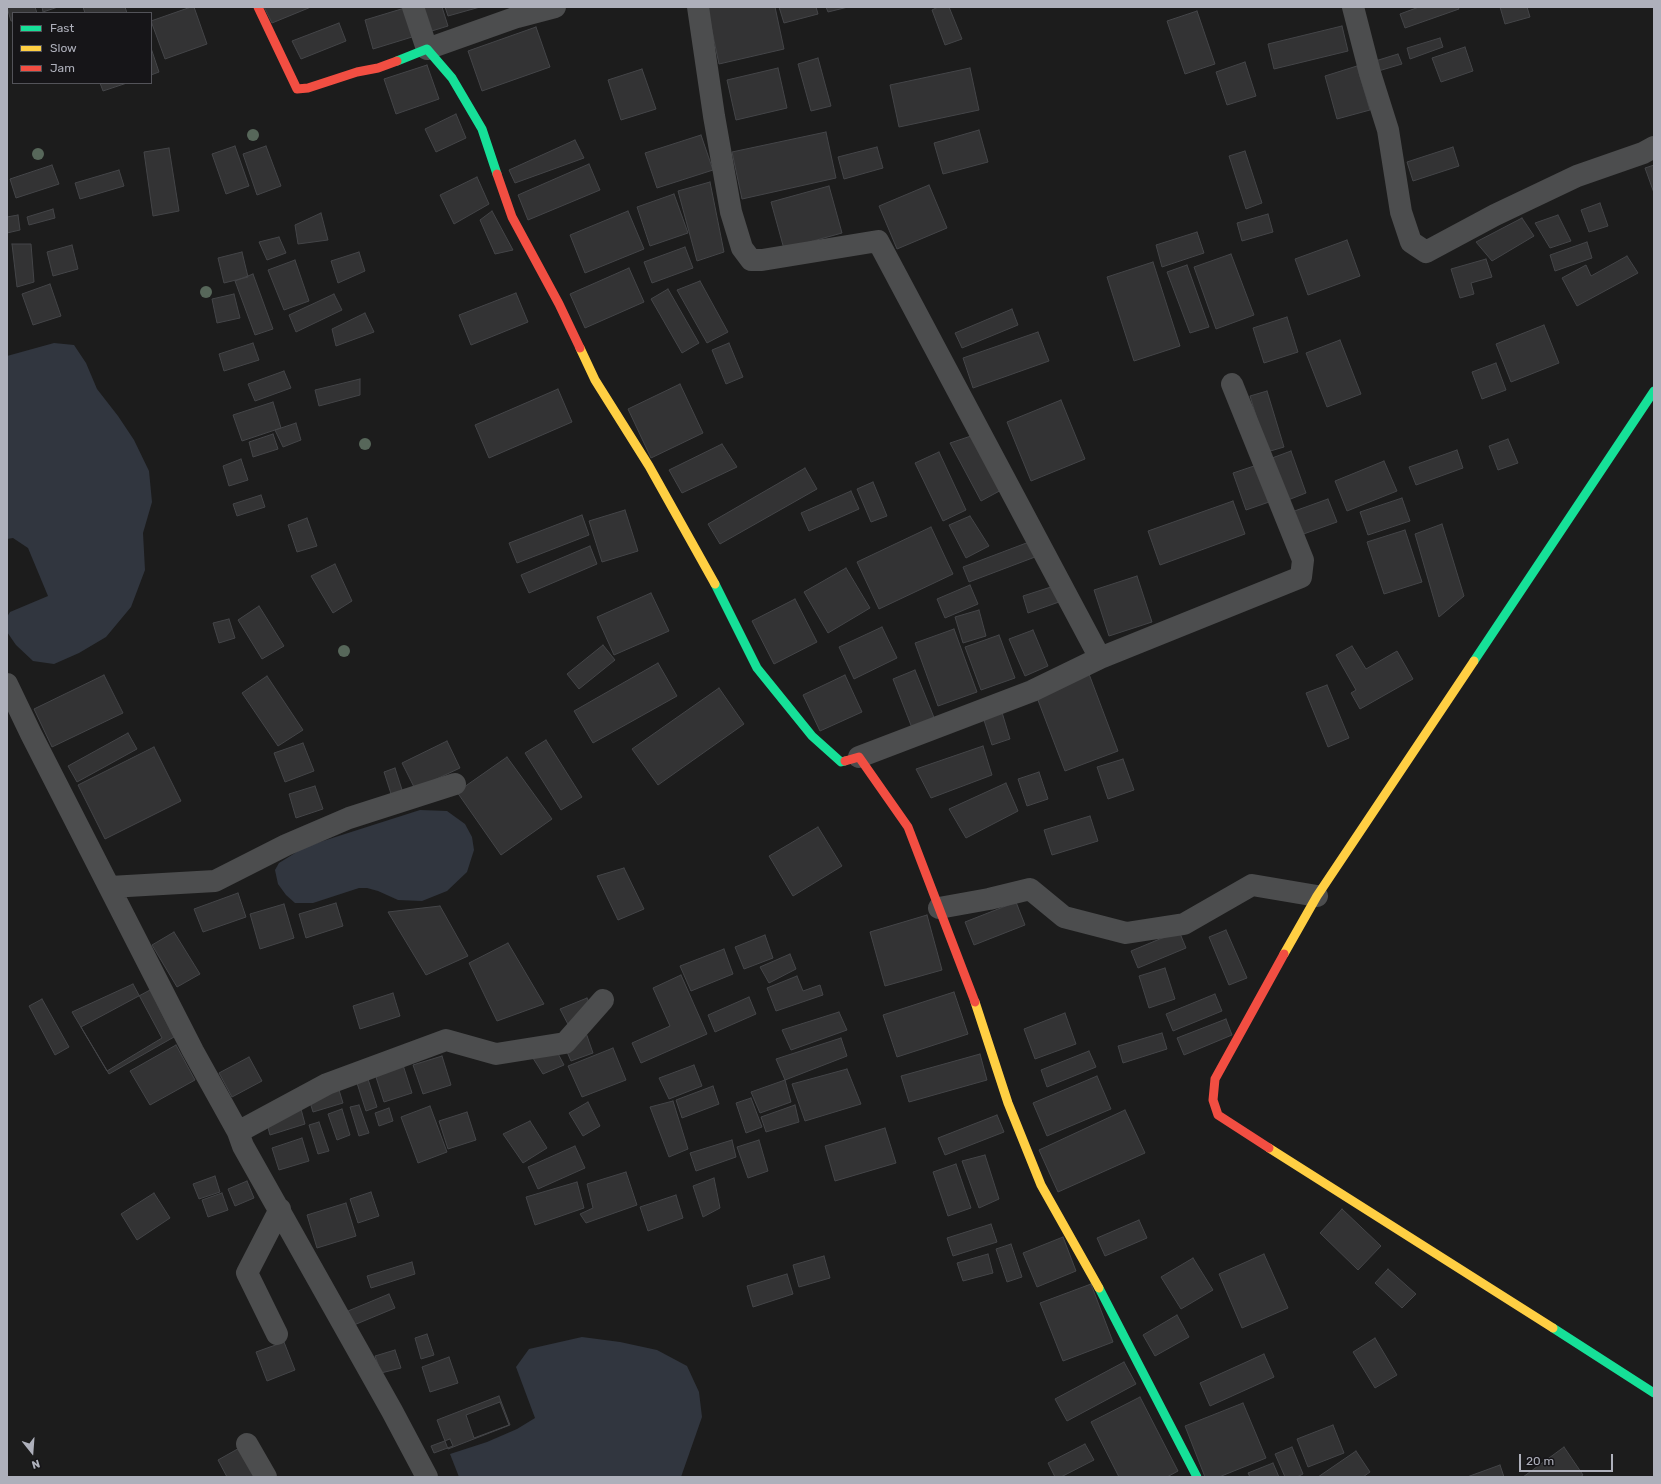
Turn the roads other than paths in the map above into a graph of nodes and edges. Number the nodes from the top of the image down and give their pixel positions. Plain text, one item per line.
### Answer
1 (258, 7) edge
2 (413, 7) edge
3 (555, 7) edge
4 (698, 7) edge
5 (1353, 7) edge
6 (427, 49) junction
7 (1654, 147) edge
8 (1232, 384) dead end
9 (1654, 390) edge
10 (1100, 658) junction
11 (7, 684) edge
12 (859, 757) junction
13 (456, 784) dead end
14 (110, 887) junction
15 (1317, 896) junction
16 (939, 908) junction
17 (603, 1000) dead end
18 (238, 1132) junction
19 (280, 1209) junction
20 (277, 1334) dead end
21 (1654, 1394) edge
22 (247, 1444) dead end
23 (266, 1477) edge
24 (427, 1477) edge
25 (1197, 1477) edge

1 - 6 street
2 - 6 street
3 - 6 street
4 - 10 street
5 - 7 street
6 - 12 street
8 - 10 street
9 - 15 street
10 - 12 street
11 - 14 street
12 - 16 street
13 - 14 street
14 - 18 street
15 - 16 street
15 - 21 street
16 - 25 street
17 - 18 street
18 - 19 street
19 - 20 street
19 - 24 street
22 - 23 street

